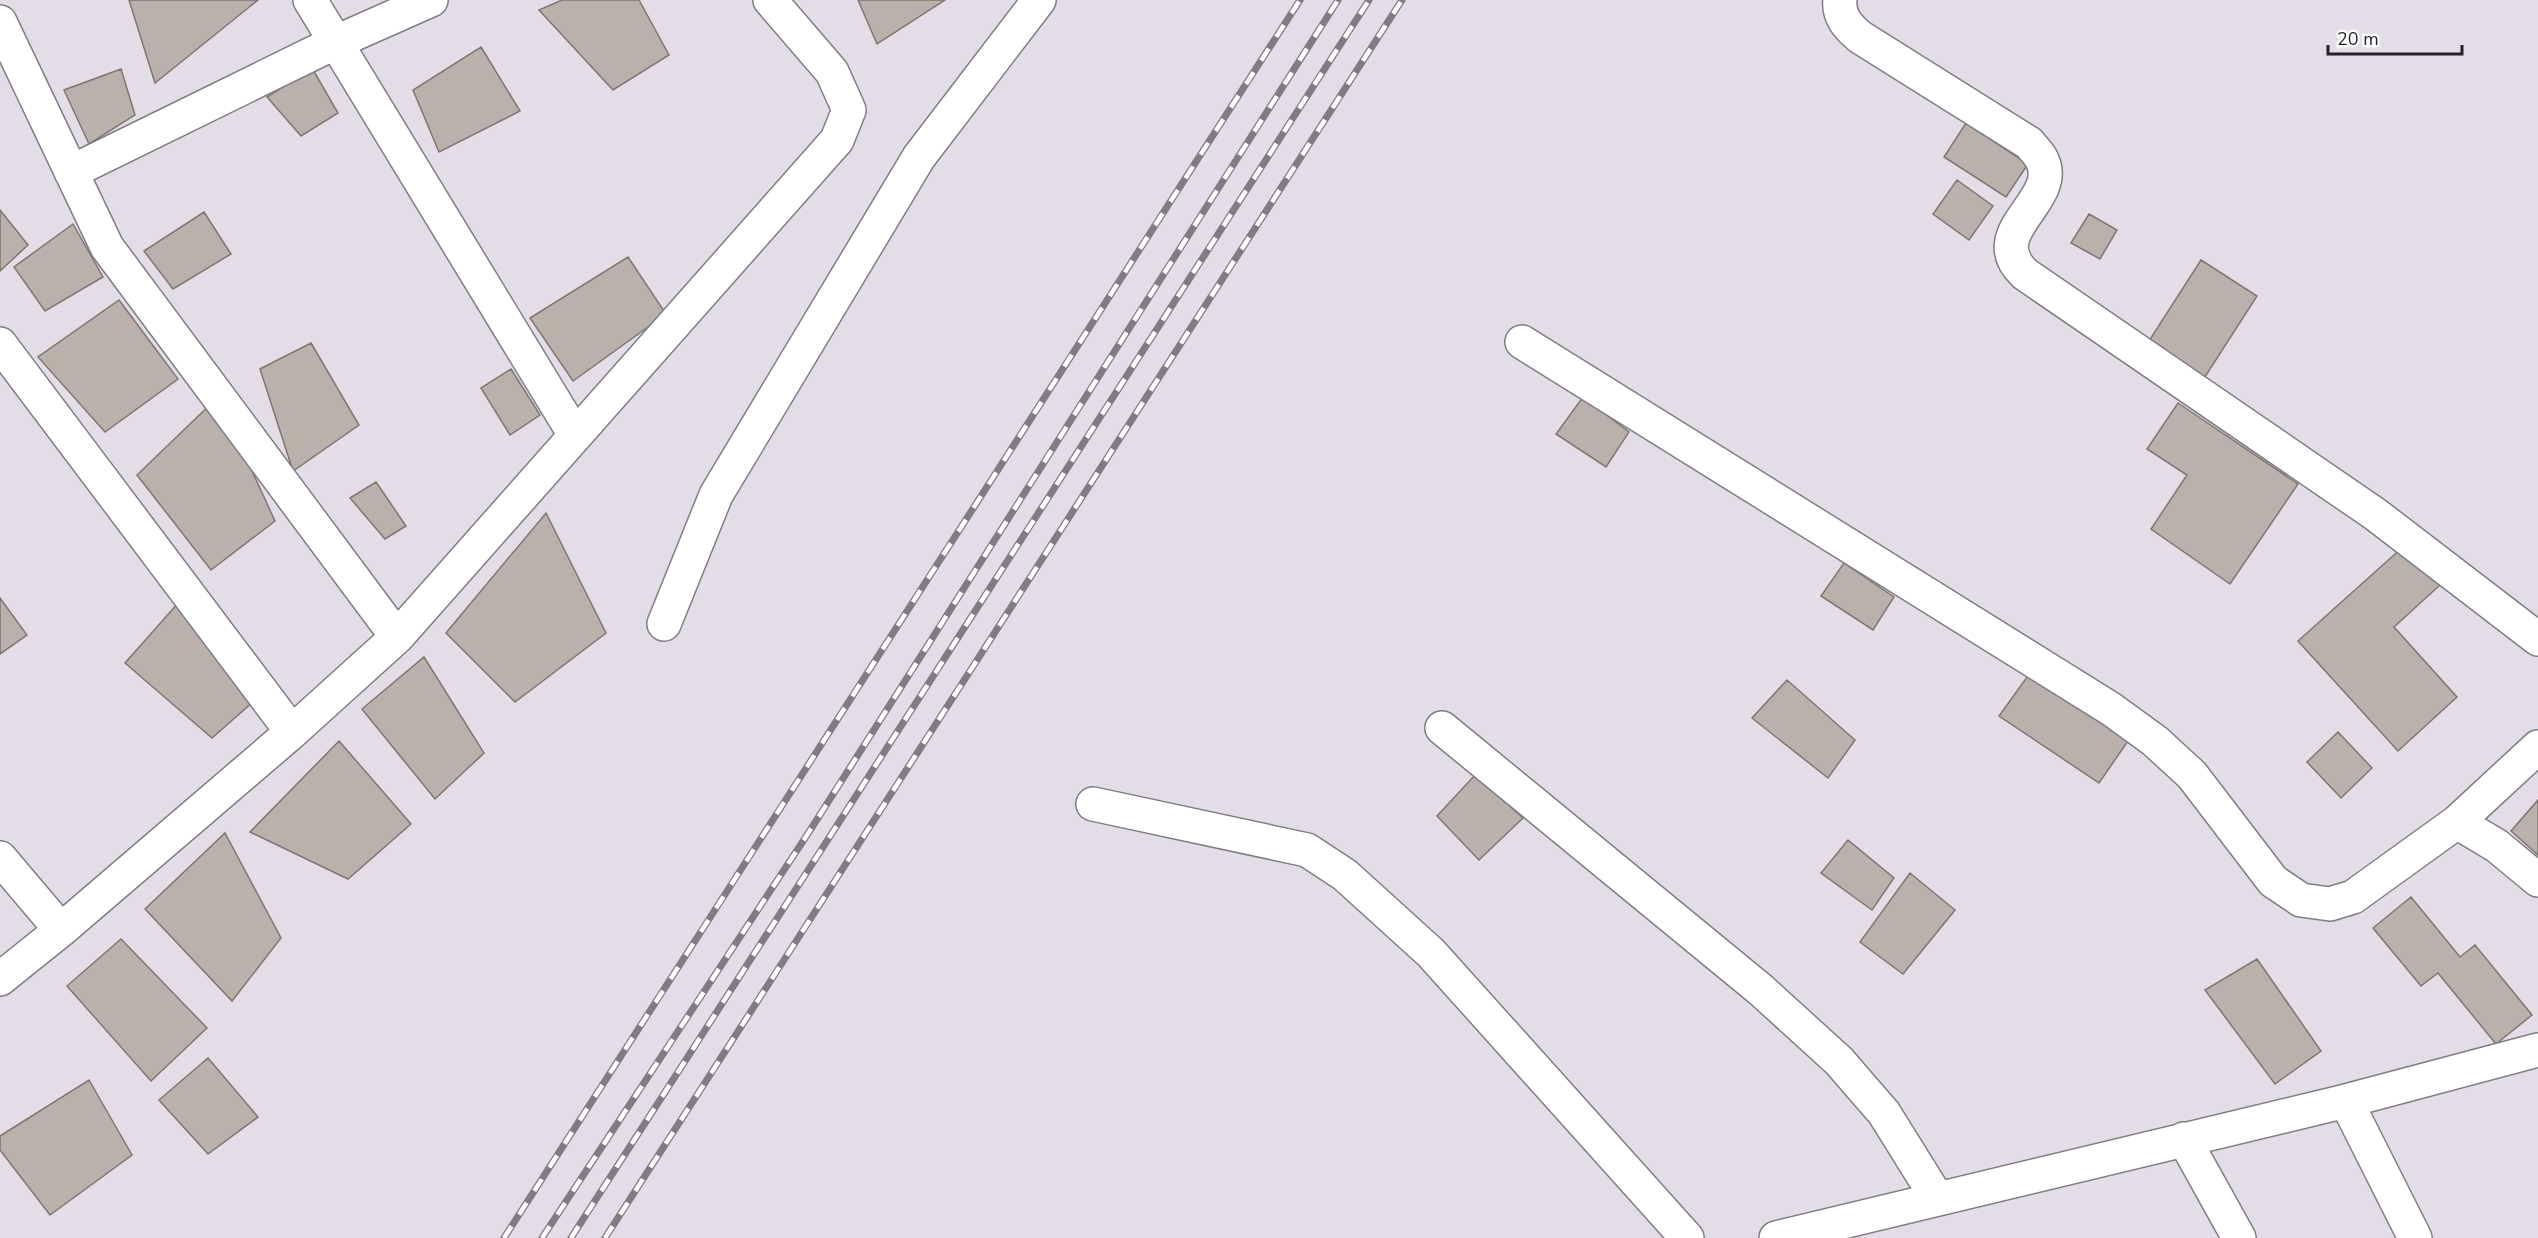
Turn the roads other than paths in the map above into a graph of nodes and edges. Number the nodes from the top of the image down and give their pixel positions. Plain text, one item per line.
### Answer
1 (310, 0) edge
2 (431, 0) edge
3 (770, 0) edge
4 (1039, 0) edge
5 (1840, 0) edge
6 (0, 22) edge
7 (334, 43) junction
8 (71, 172) junction
9 (1522, 342) dead end
10 (0, 344) edge
11 (575, 435) junction
12 (664, 624) dead end
13 (397, 637) junction
14 (2538, 639) edge
15 (1442, 728) dead end
16 (292, 732) junction
17 (2538, 747) edge
18 (1093, 804) dead end
19 (2457, 822) junction
20 (0, 858) edge
21 (2538, 880) edge
22 (61, 930) junction
23 (0, 979) edge
24 (2538, 1050) edge
25 (2346, 1101) junction
26 (2184, 1139) junction
27 (1937, 1198) junction
28 (1881, 1226) edge
29 (1687, 1238) edge
30 (1776, 1238) edge
31 (2239, 1238) edge
32 (2415, 1238) edge

1 - 7 street
2 - 7 street
3 - 11 street
4 - 12 street
5 - 14 street
6 - 8 street
7 - 8 street
7 - 11 street
8 - 13 street
9 - 19 street
10 - 16 street
11 - 13 street
13 - 16 street
15 - 27 street
16 - 22 street
17 - 19 street
18 - 29 street
19 - 21 street
20 - 22 street
22 - 23 street
24 - 25 street
25 - 26 street
25 - 32 street
26 - 27 street
26 - 31 street
27 - 28 street
28 - 30 street

